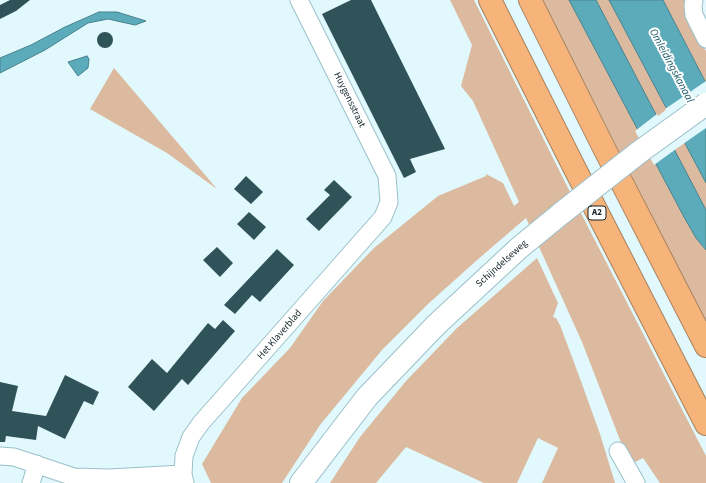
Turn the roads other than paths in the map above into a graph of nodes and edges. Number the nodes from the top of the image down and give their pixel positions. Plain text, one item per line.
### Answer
1 (299, 0) edge
2 (490, 0) edge
3 (530, 0) edge
4 (694, 0) edge
5 (706, 39) edge
6 (706, 104) edge
7 (388, 202) joint
8 (706, 346) edge
9 (706, 424) edge
10 (618, 451) dead end
11 (325, 453) junction
12 (0, 456) edge
13 (37, 464) junction
14 (184, 478) edge
15 (31, 483) edge
16 (301, 483) edge
17 (311, 483) edge
18 (636, 483) edge

1 - 7 street, Huygensstraat
2 - 9 highway, A2
3 - 8 highway
4 - 5 street
6 - 11 main road, Schijndelseweg, bridge
7 - 14 street, Het Klaverblad
10 - 18 street
11 - 16 main road, Schijndelseweg
11 - 17 main road, Schijndelseweg
12 - 13 street, Het Klaverblad
13 - 14 street, Het Klaverblad
13 - 15 street

